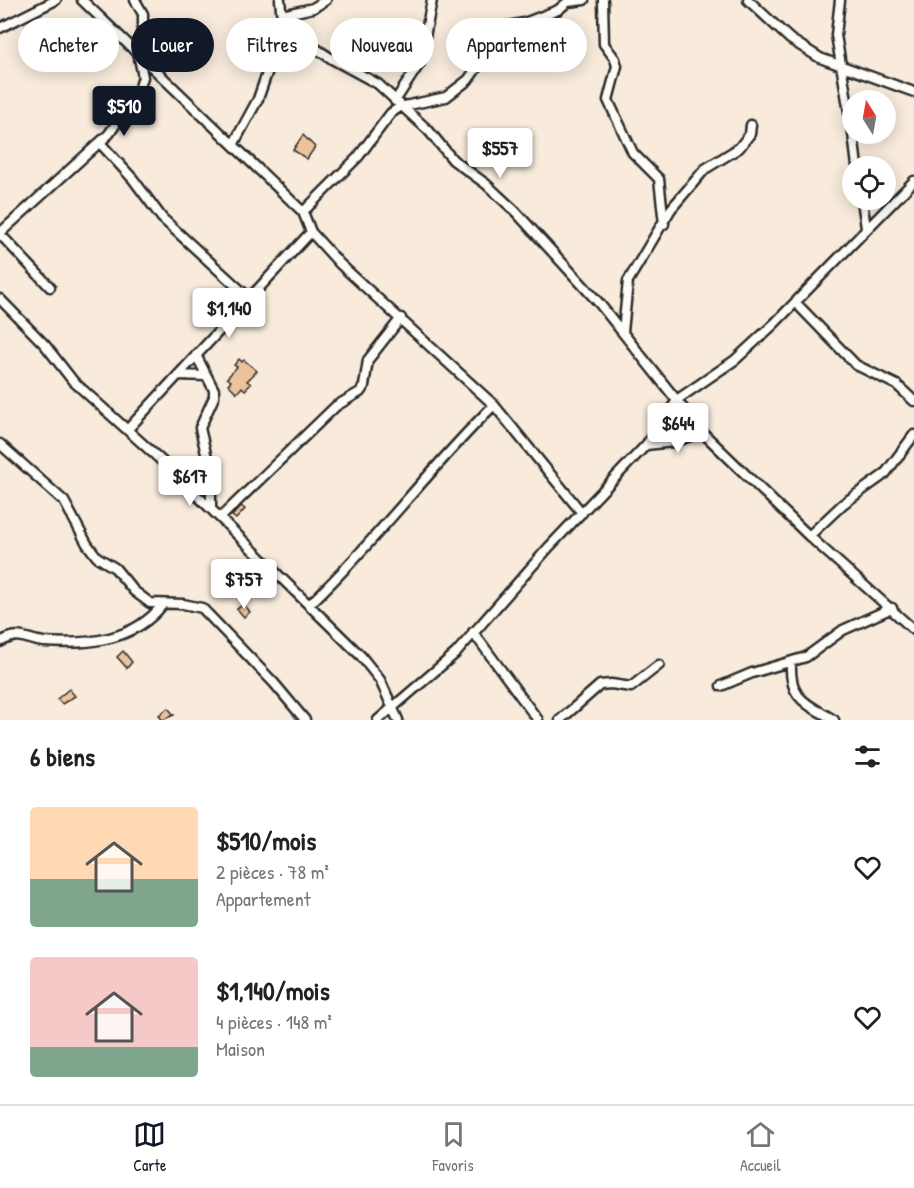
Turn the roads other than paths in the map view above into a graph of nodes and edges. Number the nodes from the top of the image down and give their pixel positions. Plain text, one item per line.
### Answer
1 (56, 0) edge
2 (82, 0) edge
3 (135, 0) edge
4 (280, 0) edge
5 (326, 0) edge
6 (432, 0) edge
7 (584, 0) edge
8 (603, 0) edge
9 (748, 0) edge
10 (840, 0) edge
11 (569, 1) edge
12 (282, 15) junction
13 (143, 18) edge
14 (282, 18) edge
15 (0, 28) edge
16 (131, 46) edge
17 (318, 50) edge
18 (843, 66) junction
19 (142, 72) edge
20 (158, 72) edge
21 (267, 72) edge
22 (846, 90) edge
23 (914, 92) edge
24 (398, 104) junction
25 (750, 125) dead end
26 (100, 143) junction
27 (233, 145) junction
28 (914, 181) edge
29 (863, 210) edge
30 (303, 212) junction
31 (664, 224) junction
32 (866, 228) junction
33 (311, 232) junction
34 (0, 233) edge
35 (50, 287) dead end
36 (249, 298) junction
37 (0, 299) edge
38 (796, 303) junction
39 (401, 318) junction
40 (622, 332) junction
41 (196, 355) junction
42 (178, 375) junction
43 (206, 376) junction
44 (678, 399) junction
45 (914, 401) edge
46 (494, 405) junction
47 (128, 429) junction
48 (702, 432) junction
49 (914, 435) edge
50 (0, 444) edge
51 (646, 445) junction
52 (211, 508) junction
53 (582, 513) junction
54 (220, 518) junction
55 (809, 536) junction
56 (163, 604) junction
57 (309, 605) junction
58 (892, 608) junction
59 (914, 630) edge
60 (473, 632) junction
61 (0, 642) edge
62 (791, 662) junction
63 (659, 665) dead end
64 (721, 686) dead end
65 (391, 708) junction
66 (568, 712) junction
67 (305, 720) edge
68 (378, 720) edge
69 (398, 720) edge
70 (538, 720) edge
71 (560, 720) edge
72 (576, 720) edge
73 (834, 720) edge

1 - 15 street
2 - 16 street
3 - 13 street
4 - 12 street
5 - 12 street
6 - 24 street
7 - 11 street
8 - 31 street
9 - 18 street
10 - 18 street
11 - 24 street
12 - 14 street
17 - 24 street
18 - 22 street
18 - 23 street
19 - 26 street
20 - 27 street
21 - 27 street
24 - 30 street
24 - 40 street
25 - 31 street
26 - 34 street
26 - 36 street
27 - 30 street
28 - 32 street
29 - 32 street
30 - 33 street
31 - 40 street
32 - 38 street
33 - 36 street
33 - 39 street
34 - 35 street
36 - 41 street
37 - 47 street
38 - 44 street
38 - 45 street
39 - 46 street
39 - 54 street
40 - 44 street
41 - 42 street
41 - 43 street
42 - 43 street
42 - 47 street
43 - 52 street
44 - 48 street
44 - 51 street
46 - 53 street
46 - 57 street
47 - 52 street
48 - 51 street
48 - 55 street
49 - 55 street
50 - 56 street
51 - 53 street
52 - 54 street
53 - 60 street
54 - 57 street
55 - 58 street
56 - 61 street
56 - 67 street
57 - 65 street
58 - 59 street
58 - 62 street
60 - 65 street
60 - 70 street
62 - 64 street
62 - 73 street
63 - 66 street
65 - 68 street
65 - 69 street
66 - 71 street
66 - 72 street

